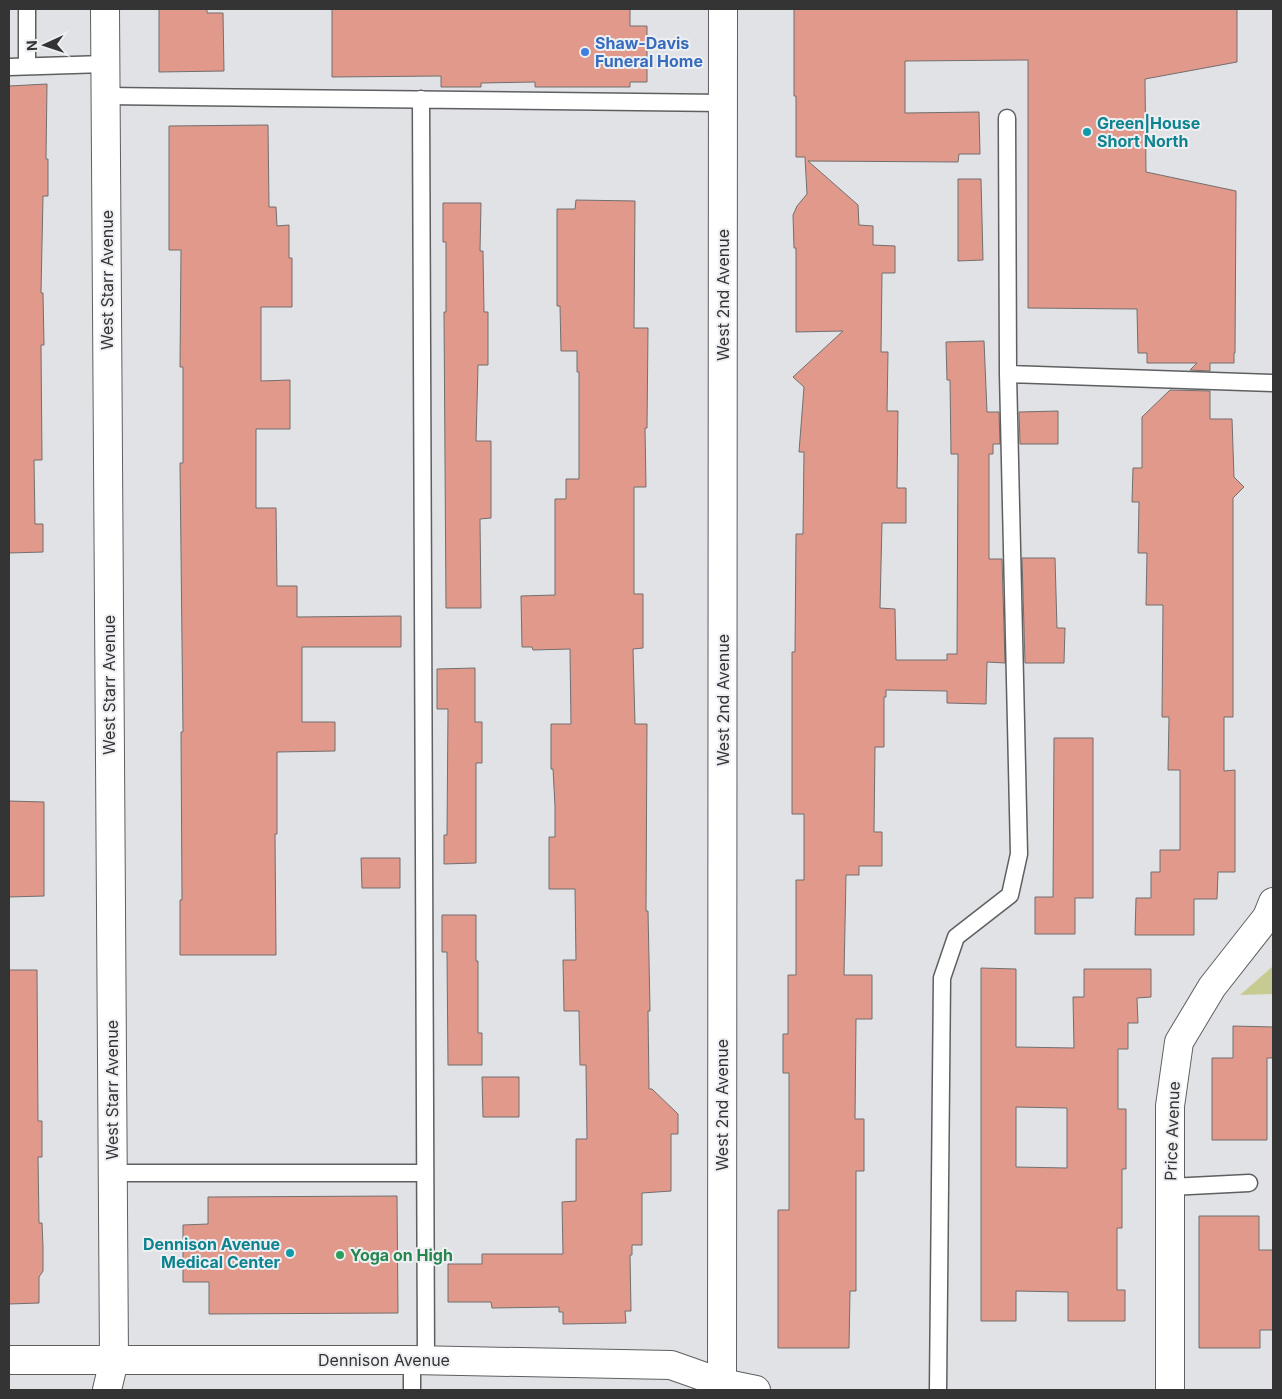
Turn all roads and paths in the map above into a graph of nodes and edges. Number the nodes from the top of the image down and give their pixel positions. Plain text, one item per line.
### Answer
1 (27, 9) edge
2 (105, 9) edge
3 (723, 9) edge
4 (105, 64) junction
5 (27, 66) junction
6 (9, 67) edge
7 (105, 96) junction
8 (421, 99) junction
9 (723, 103) junction
10 (1007, 118) dead end
11 (1008, 374) junction
12 (1273, 383) edge
13 (1273, 902) edge
14 (113, 1173) junction
15 (425, 1173) junction
16 (1249, 1182) dead end
17 (1170, 1187) junction
18 (9, 1360) edge
19 (114, 1360) junction
20 (419, 1360) junction
21 (722, 1387) edge
22 (107, 1390) edge
23 (412, 1390) edge
24 (756, 1390) edge
25 (938, 1390) edge
26 (1170, 1390) edge

1 - 5 lane
2 - 4 street, West Starr Avenue
3 - 9 street, West 2nd Avenue
4 - 5 lane
4 - 7 street, West Starr Avenue
5 - 6 lane
7 - 8 lane
7 - 14 street, West Starr Avenue
8 - 9 lane
8 - 15 lane
9 - 21 street, West 2nd Avenue
10 - 11 lane
11 - 12 lane
11 - 25 lane
13 - 17 street, Price Avenue
14 - 15 lane
14 - 19 street, West Starr Avenue
15 - 20 lane
16 - 17 lane
17 - 26 street, Price Avenue
18 - 19 street, Dennison Avenue
19 - 20 street, Dennison Avenue
19 - 22 street, West Starr Avenue
20 - 21 street, Dennison Avenue
20 - 23 lane
21 - 24 street, Dennison Avenue

